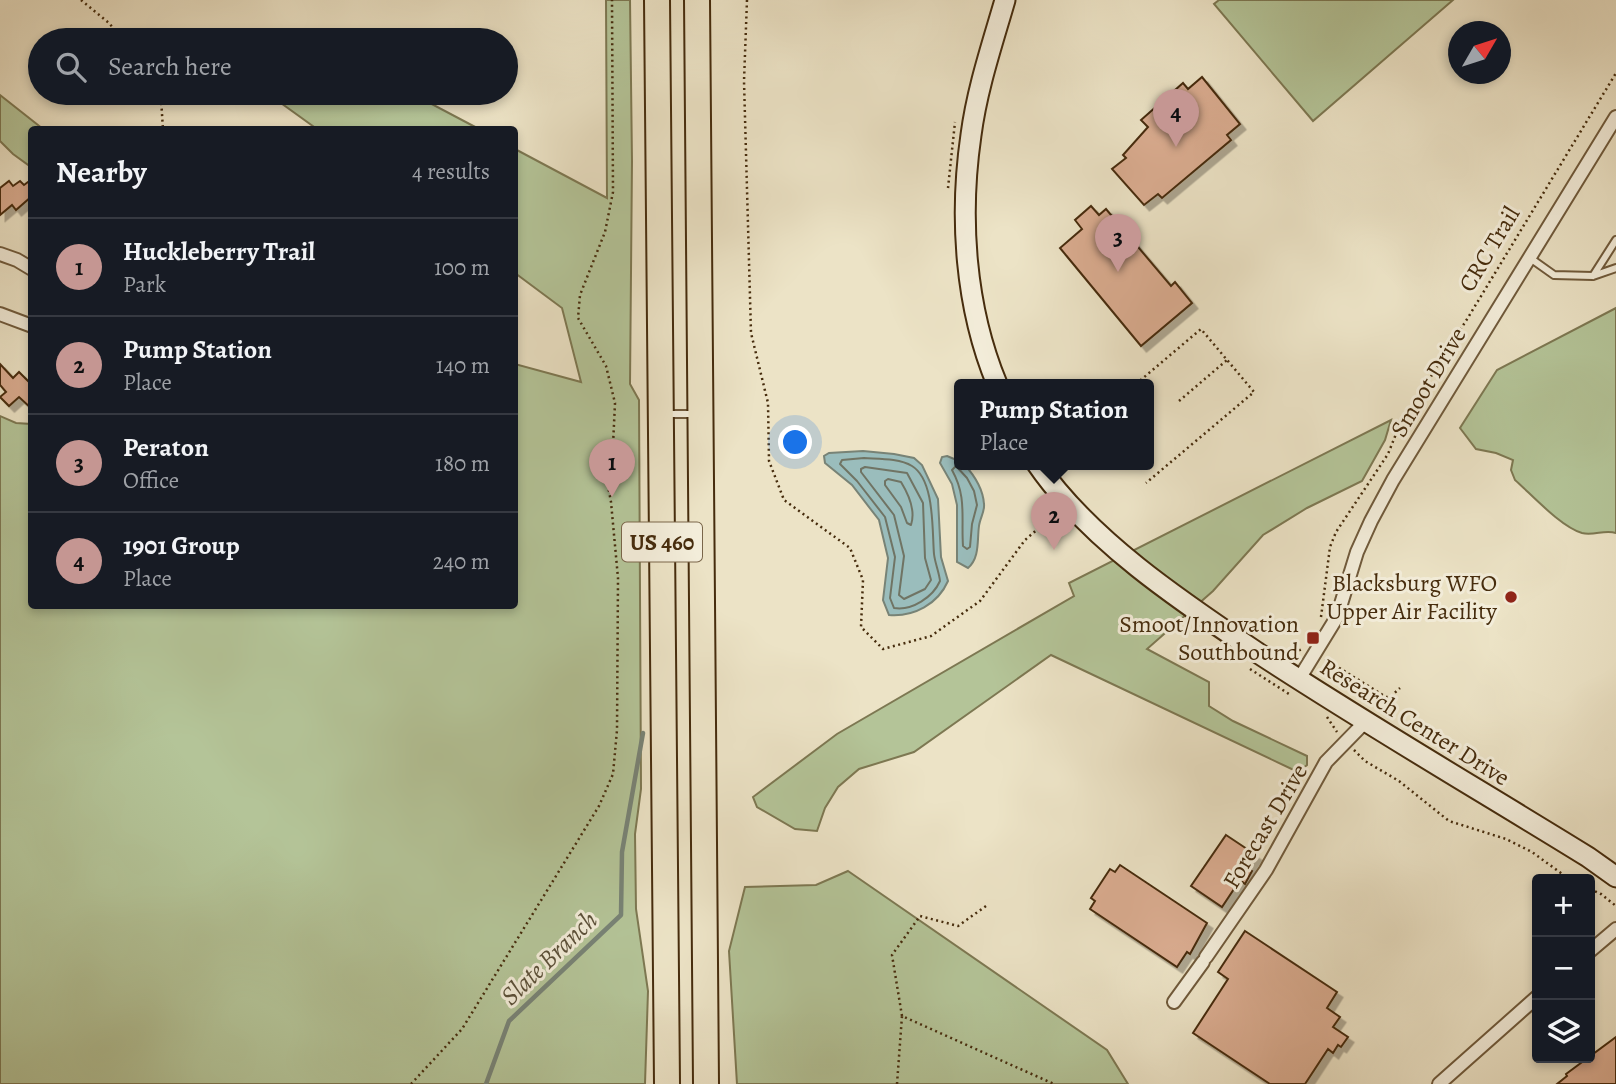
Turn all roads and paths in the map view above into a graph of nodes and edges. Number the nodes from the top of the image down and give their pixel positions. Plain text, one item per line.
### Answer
1 (81, 0) edge
2 (612, 0) edge
3 (657, 0) edge
4 (697, 0) edge
5 (747, 0) edge
6 (1005, 0) edge
7 (114, 28) edge
8 (1616, 73) edge
9 (161, 105) edge
10 (1616, 117) edge
11 (163, 126) edge
12 (1616, 240) edge
13 (0, 254) edge
14 (1529, 257) junction
15 (28, 267) edge
16 (1616, 268) edge
17 (1593, 276) junction
18 (0, 314) edge
19 (28, 326) edge
20 (1227, 360) junction
21 (995, 379) edge
22 (1142, 379) edge
23 (1179, 401) dead end
24 (661, 414) junction
25 (700, 414) junction
26 (1041, 470) edge
27 (1146, 483) dead end
28 (1054, 515) dead end
29 (1317, 626) dead end
30 (1306, 647) dead end
31 (1283, 657) dead end
32 (1325, 659) dead end
33 (1268, 681) dead end
34 (1295, 687) junction
35 (1400, 688) dead end
36 (1327, 717) dead end
37 (1366, 721) junction
38 (1337, 732) dead end
39 (1354, 751) dead end
40 (1562, 874) edge
41 (1616, 877) edge
42 (1595, 891) edge
43 (1616, 905) edge
44 (986, 906) dead end
45 (1616, 929) edge
46 (1595, 947) edge
47 (1534, 1000) edge
48 (1174, 1002) dead end
49 (902, 1016) junction
50 (411, 1084) edge
51 (667, 1084) edge
52 (706, 1084) edge
53 (897, 1084) edge
54 (1054, 1084) edge
55 (1439, 1084) edge

1 - 7 path
2 - 50 path
3 - 24 highway, US 460
4 - 25 highway, US 460
5 - 28 path
6 - 21 main road
8 - 29 path, CRC Trail
9 - 11 path
10 - 14 street, Smoot Drive
12 - 17 lane
13 - 15 street
14 - 17 lane
14 - 34 street, Smoot Drive
16 - 17 lane
18 - 19 street
20 - 22 path
20 - 23 path
20 - 27 path
24 - 25 lane
24 - 51 highway, US 460
25 - 52 highway, US 460
26 - 34 main road, Research Center Drive
30 - 31 path
32 - 35 path
33 - 34 path
34 - 37 main road, Research Center Drive
36 - 38 path
37 - 41 main road, Research Center Drive
37 - 48 street, Forecast Drive
39 - 40 path
42 - 43 path
44 - 49 path
45 - 46 street
47 - 55 street
49 - 53 path
49 - 54 path

